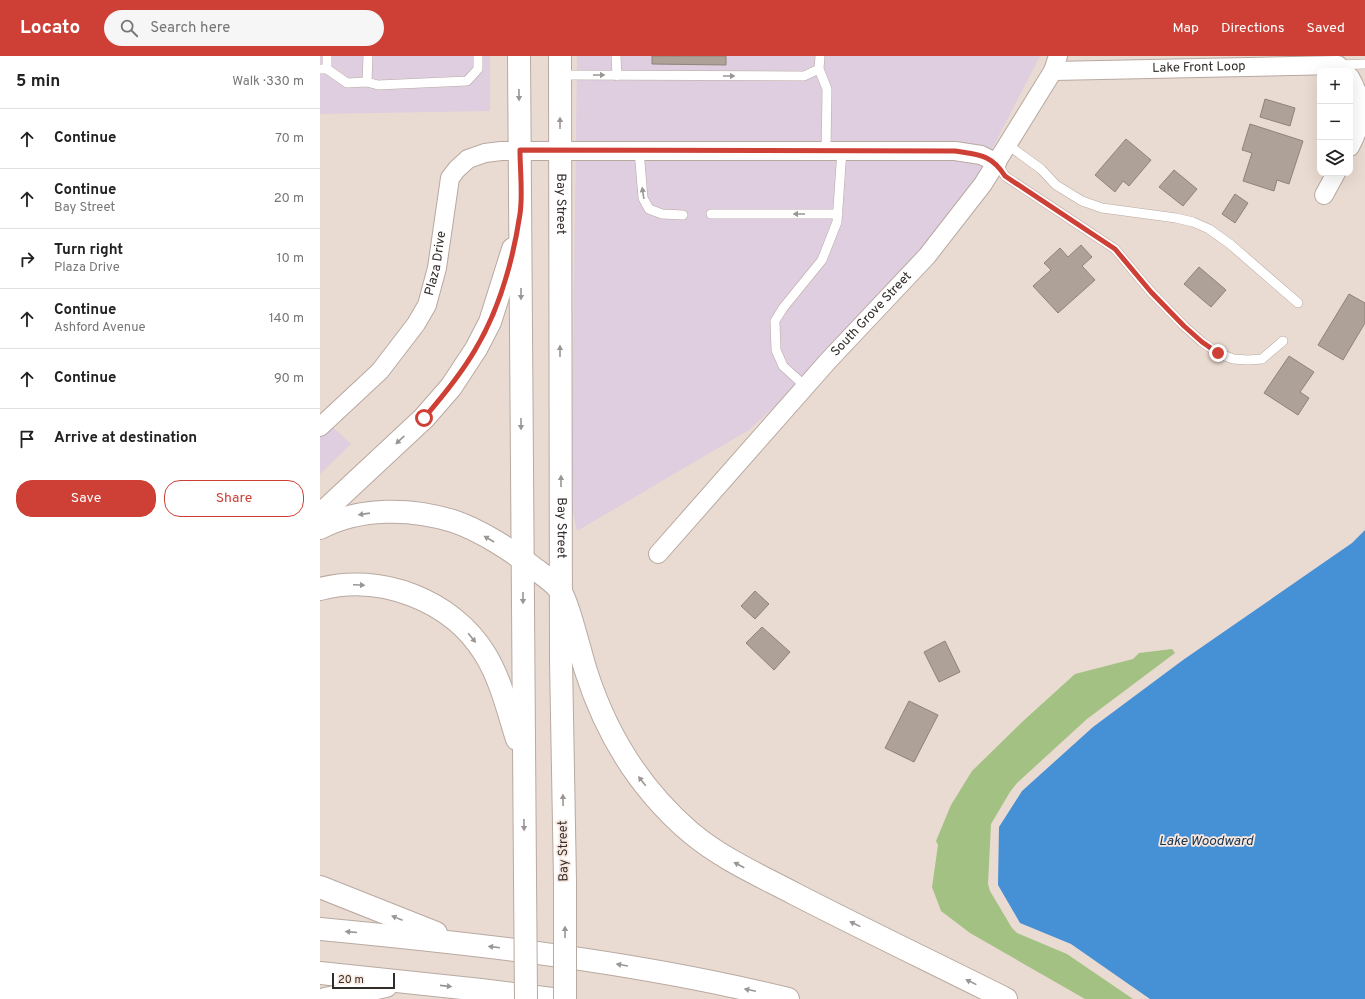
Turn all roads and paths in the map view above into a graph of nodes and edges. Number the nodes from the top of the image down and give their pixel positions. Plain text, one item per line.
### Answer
1 (327, 56) edge
2 (368, 56) edge
3 (478, 56) edge
4 (519, 56) edge
5 (616, 56) edge
6 (820, 56) edge
7 (1056, 64) edge
8 (1365, 64) edge
9 (560, 66) edge
10 (1353, 68) edge
11 (324, 69) edge
12 (820, 69) junction
13 (1317, 70) edge
14 (617, 76) junction
15 (368, 82) junction
16 (1353, 84) edge
17 (1357, 140) edge
18 (1008, 145) junction
19 (560, 149) junction
20 (520, 150) junction
21 (639, 150) junction
22 (834, 150) junction
23 (997, 163) junction
24 (1334, 176) edge
25 (1324, 195) dead end
26 (520, 213) junction
27 (710, 214) dead end
28 (838, 214) junction
29 (684, 215) dead end
30 (1298, 303) dead end
31 (1283, 341) dead end
32 (806, 387) junction
33 (320, 427) edge
34 (320, 515) edge
35 (320, 528) edge
36 (658, 554) dead end
37 (522, 559) junction
38 (320, 589) edge
39 (561, 590) junction
40 (524, 760) junction
41 (320, 887) edge
42 (320, 929) edge
43 (460, 943) junction
44 (320, 973) edge
45 (407, 982) junction
46 (325, 999) edge
47 (526, 999) edge
48 (552, 999) edge
49 (565, 999) edge
50 (788, 999) edge
51 (1006, 999) edge

1 - 11 lane
2 - 15 lane
3 - 15 lane
4 -> 20 main road
5 - 14 lane
6 - 12 lane
7 - 13 street, Lake Front Loop
7 - 18 street, South Grove Street
8 - 10 lane
9 -> 14 lane
19 -> 9 main road, Bay Street
11 - 15 lane
14 -> 12 lane
12 - 22 lane
16 - 17 street
18 - 23 street, South Grove Street
18 - 30 lane
19 - 20 street, Plaza Drive
19 - 21 street, Plaza Drive
39 -> 19 main road, Bay Street
20 - 26 main road
20 - 33 street, Plaza Drive
21 - 22 street, Plaza Drive
29 -> 21 lane
22 - 23 street, Plaza Drive
22 - 28 lane
23 - 31 lane
23 - 32 street, South Grove Street
24 - 25 street
26 -> 34 main road
26 -> 37 main road
28 -> 27 lane
28 - 32 lane
32 - 36 street, South Grove Street
37 -> 35 main road
37 - 39 main road
37 -> 40 main road
38 -> 40 main road
49 -> 39 main road, Bay Street, bridge
51 -> 39 main road
40 -> 47 main road, bridge
43 -> 41 main road
43 -> 42 main road
50 -> 43 main road
44 - 45 main road
45 - 46 main road
45 -> 48 main road

